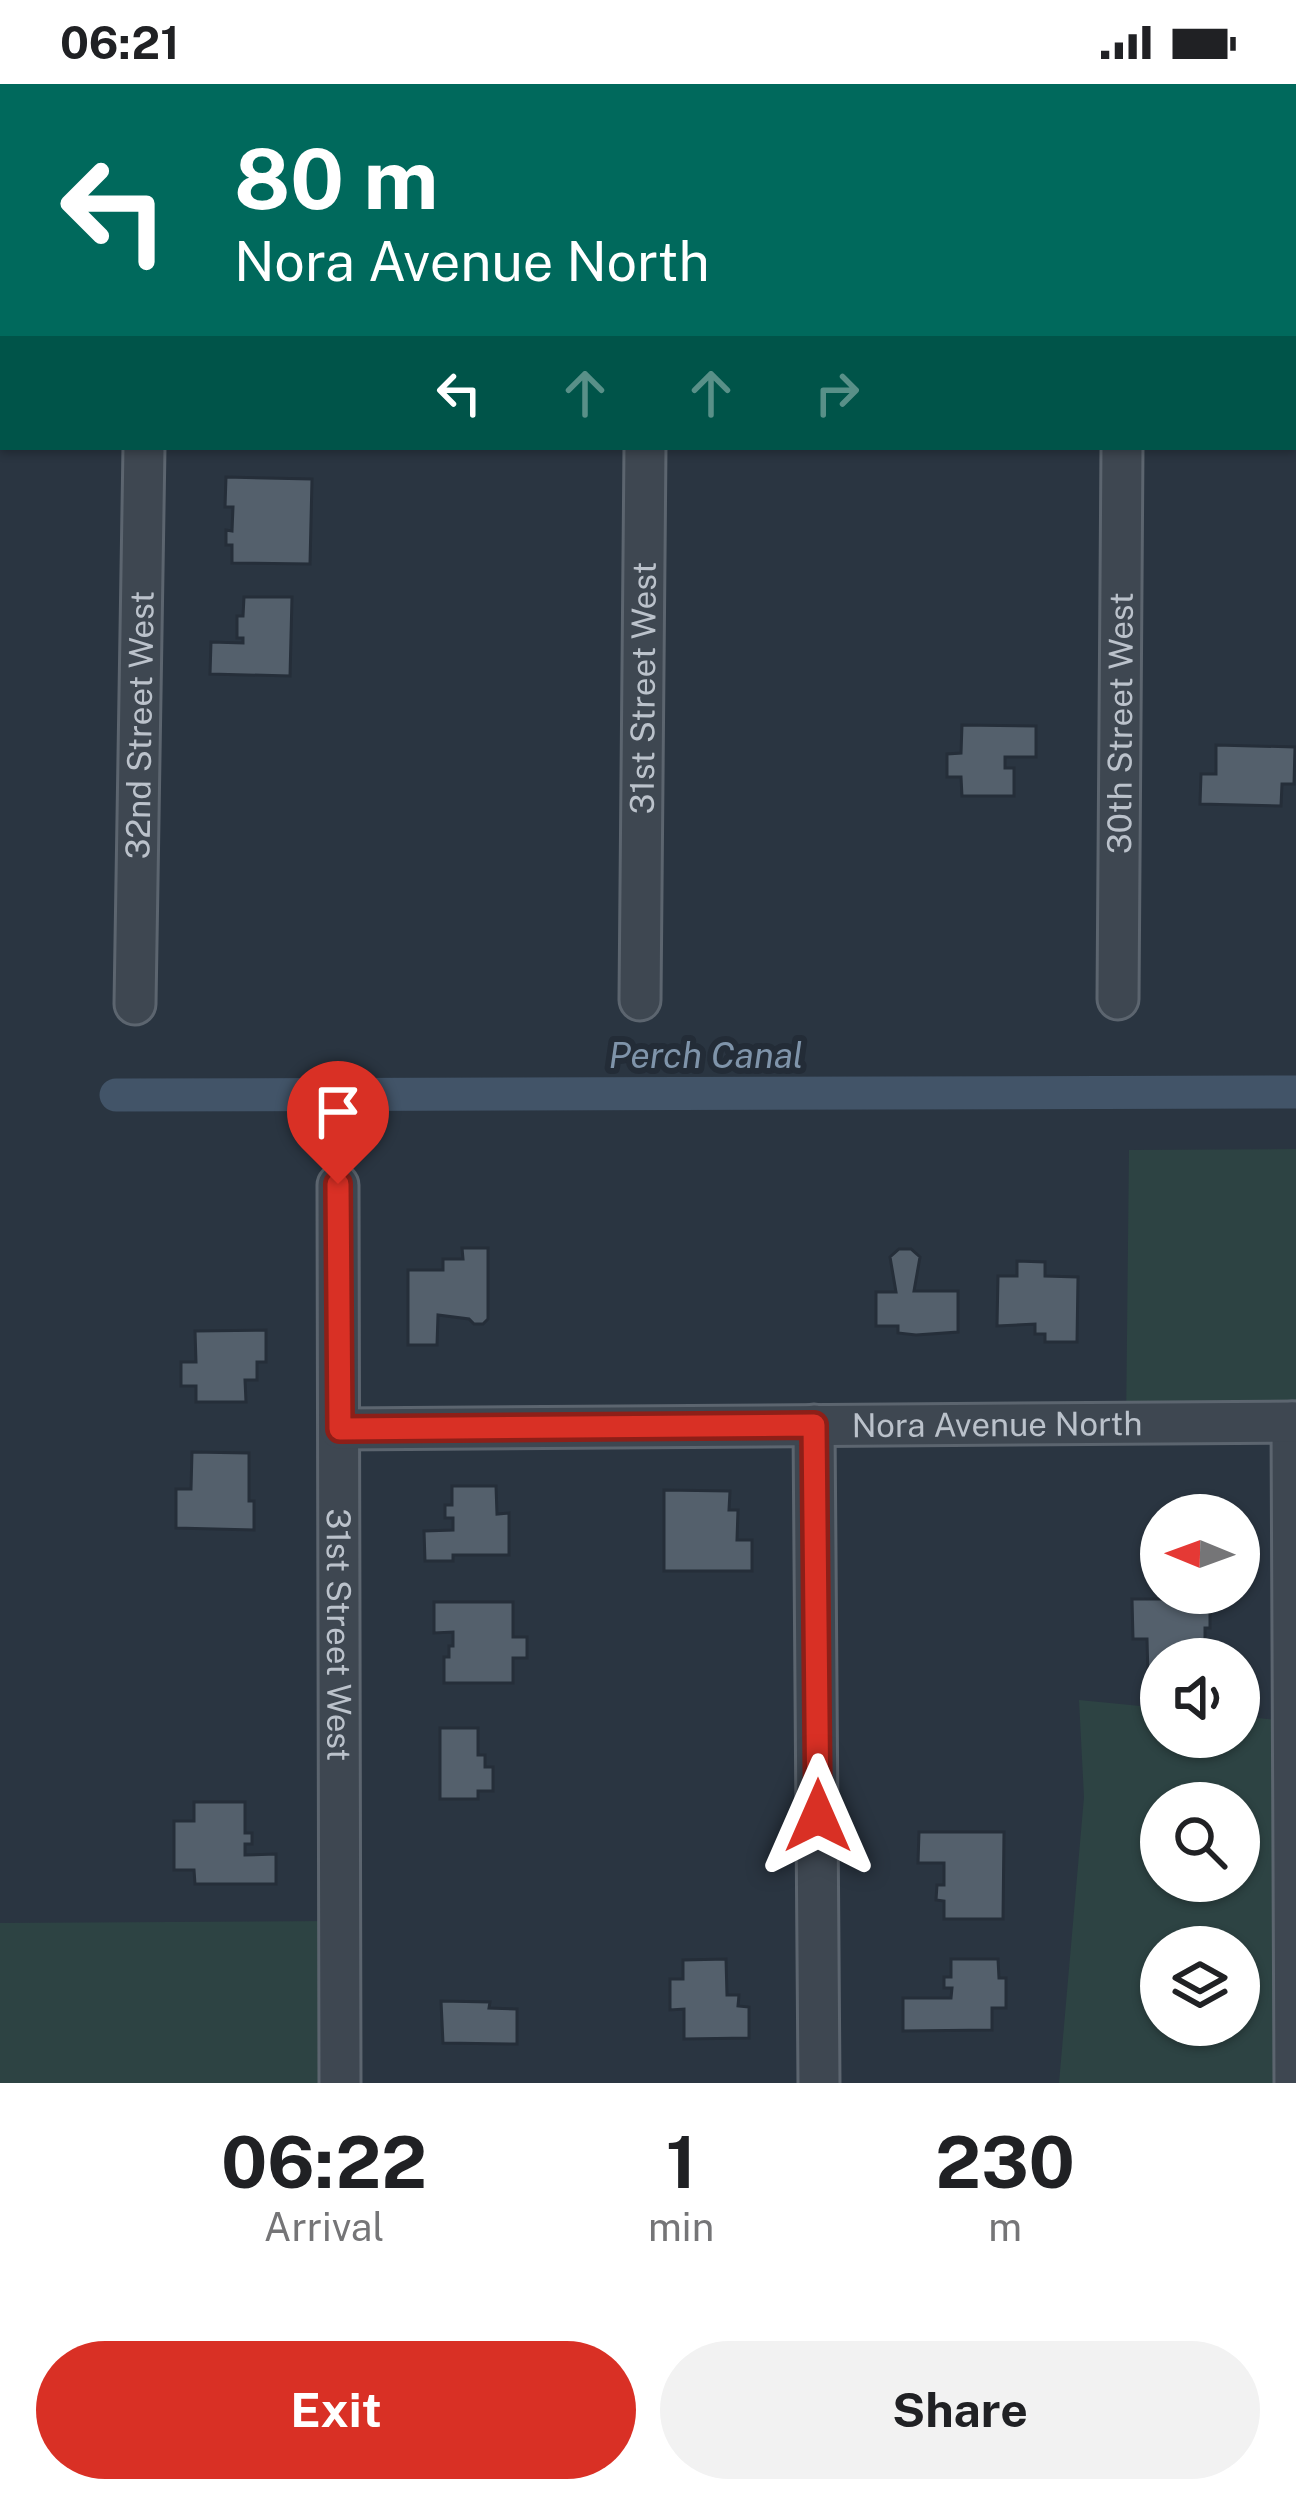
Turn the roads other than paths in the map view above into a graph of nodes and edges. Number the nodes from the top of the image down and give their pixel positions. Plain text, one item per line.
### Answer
1 (144, 450) edge
2 (645, 450) edge
3 (1121, 450) edge
4 (1118, 999) dead end
5 (640, 1000) dead end
6 (135, 1004) dead end
7 (338, 1184) dead end
8 (1294, 1422) edge
9 (814, 1425) junction
10 (340, 1429) junction
11 (340, 2083) edge
12 (819, 2083) edge
13 (1295, 2083) edge

1 - 6 street, 32nd Street West
2 - 5 street, 31st Street West
3 - 4 street, 30th Street West
7 - 10 street, 31st Street West
8 - 9 street, Nora Avenue North
8 - 13 street
9 - 10 street, Nora Avenue North
9 - 12 street
10 - 11 street, 31st Street West

